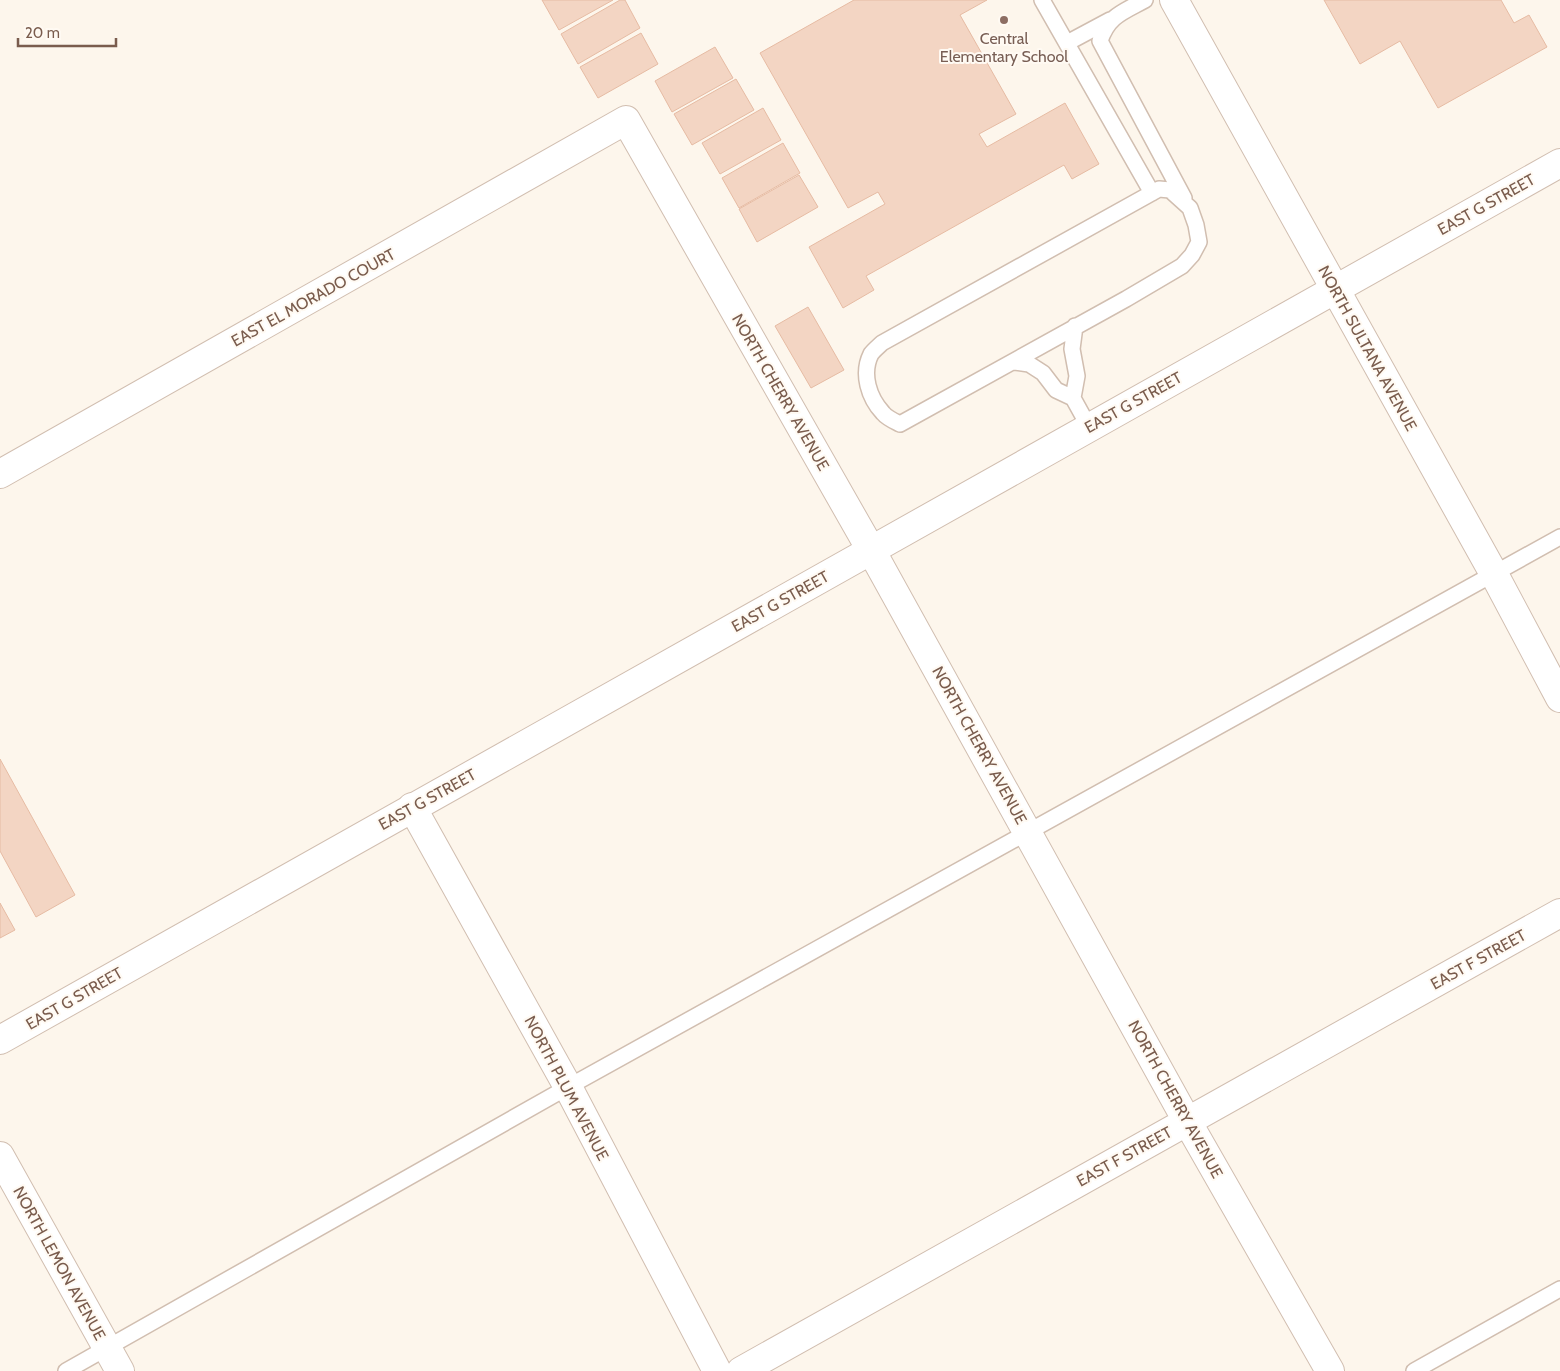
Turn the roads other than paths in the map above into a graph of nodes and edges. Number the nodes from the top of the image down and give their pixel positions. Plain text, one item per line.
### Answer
1 (1042, 0) edge
2 (1145, 0) edge
3 (1174, 0) edge
4 (1111, 20) junction
5 (1067, 43) junction
6 (626, 120) joint
7 (1560, 163) edge
8 (1152, 192) junction
9 (1190, 208) junction
10 (1335, 289) junction
11 (1075, 326) junction
12 (1014, 362) junction
13 (1073, 398) junction
14 (1089, 427) junction
15 (0, 474) edge
16 (1560, 537) edge
17 (871, 550) junction
18 (1494, 574) junction
19 (1560, 698) edge
20 (412, 807) junction
21 (1029, 832) junction
22 (1560, 913) edge
23 (0, 1040) edge
24 (568, 1088) junction
25 (1187, 1121) junction
26 (0, 1156) edge
27 (1560, 1290) edge
28 (114, 1360) edge
29 (66, 1371) edge
30 (717, 1371) edge
31 (741, 1371) edge
32 (1330, 1371) edge
33 (1414, 1371) edge

1 - 5 lane
2 - 4 lane
3 - 10 street, NORTH SULTANA AVENUE
4 - 5 lane
4 - 9 lane
5 - 8 lane
6 - 15 street, EAST EL MORADO COURT
6 - 17 street, NORTH CHERRY AVENUE
7 - 10 street, EAST G STREET
8 - 9 lane
8 - 12 lane
9 - 11 lane
10 - 14 street, EAST G STREET
10 - 18 street, NORTH SULTANA AVENUE
11 - 12 lane
11 - 13 lane
12 - 13 lane
13 - 14 lane
14 - 17 street, EAST G STREET
16 - 18 lane
17 - 20 street, EAST G STREET
17 - 21 street, NORTH CHERRY AVENUE
18 - 19 street, NORTH SULTANA AVENUE
18 - 21 lane
20 - 23 street, EAST G STREET
20 - 24 street, NORTH PLUM AVENUE
21 - 24 lane
21 - 25 street, NORTH CHERRY AVENUE
22 - 25 street, EAST F STREET
24 - 28 lane
24 - 30 street, NORTH PLUM AVENUE
25 - 31 street, EAST F STREET
25 - 32 street, NORTH CHERRY AVENUE
26 - 28 street, NORTH LEMON AVENUE
27 - 33 lane
28 - 29 lane

